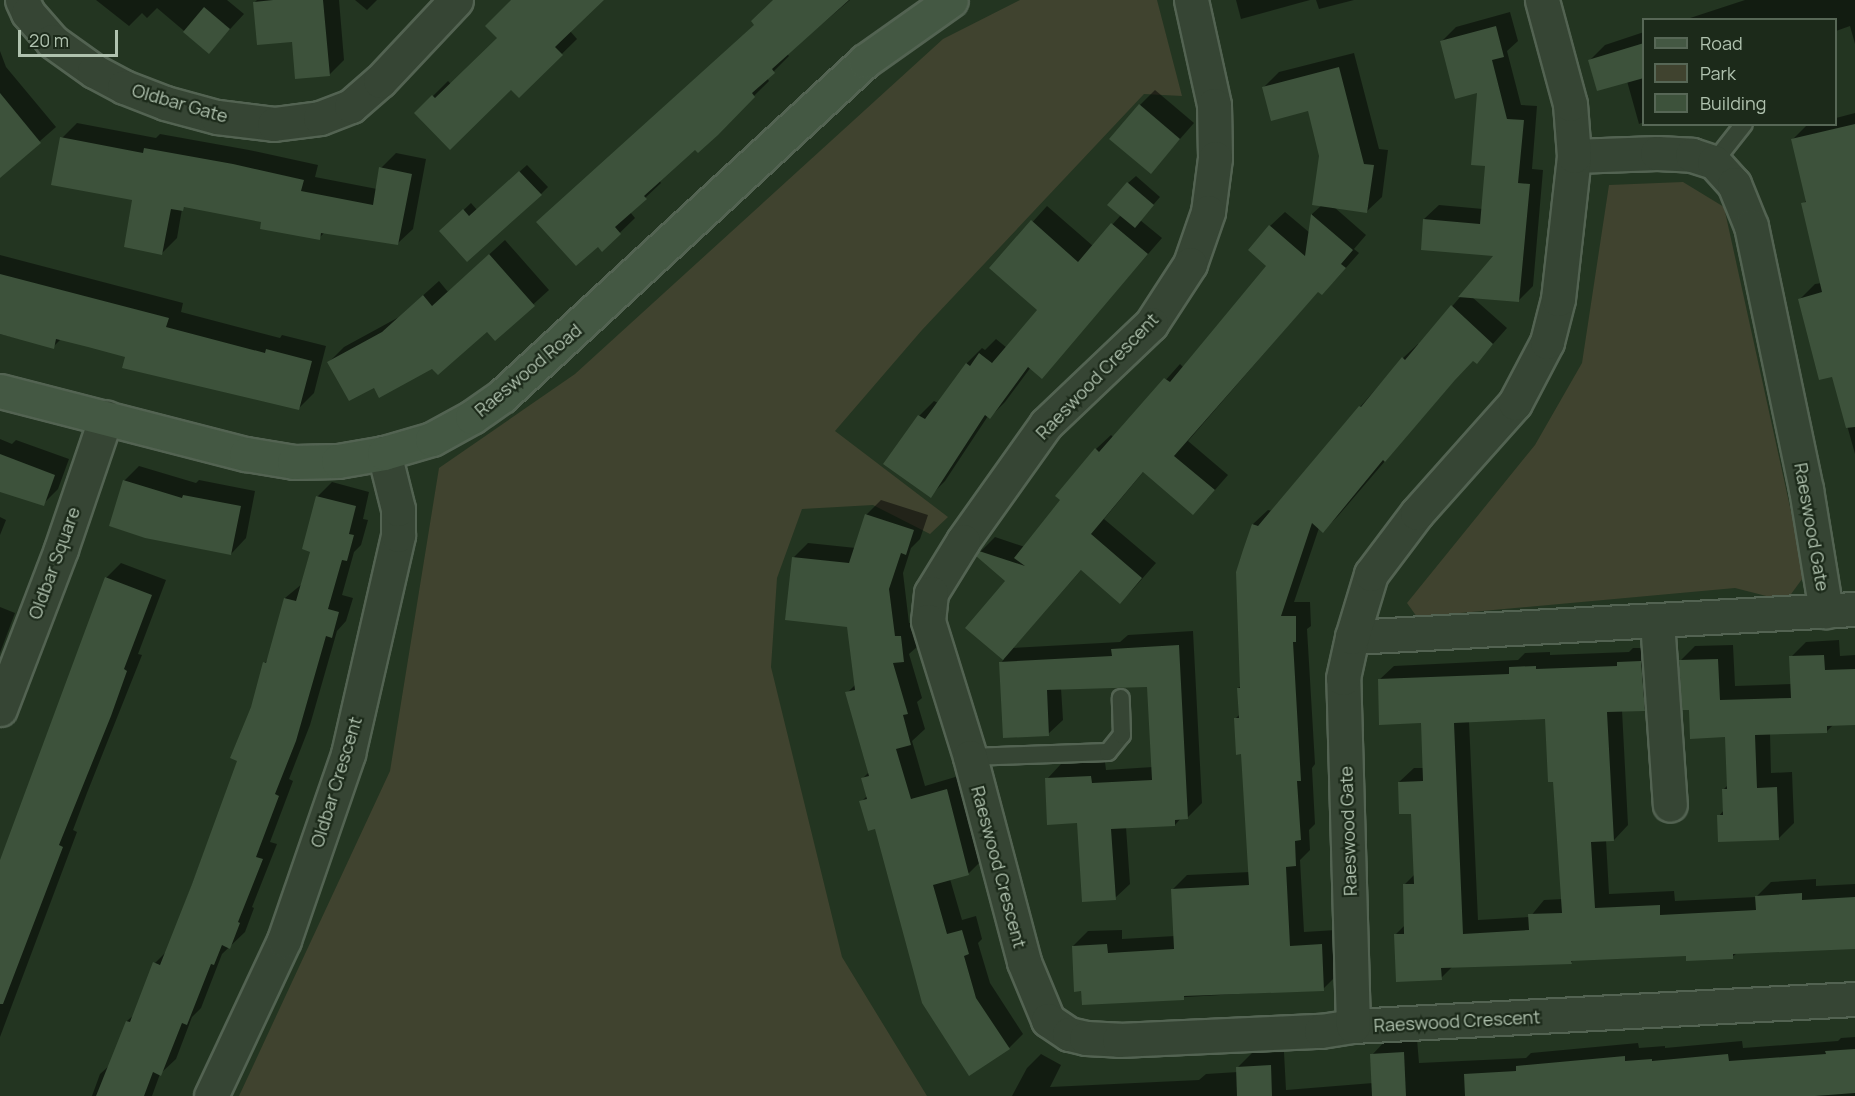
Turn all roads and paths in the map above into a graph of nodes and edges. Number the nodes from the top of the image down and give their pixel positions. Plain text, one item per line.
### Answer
1 (456, 0) edge
2 (1191, 0) edge
3 (1542, 0) edge
4 (30, 4) edge
5 (936, 4) edge
6 (1742, 126) edge
7 (1574, 156) junction
8 (1714, 162) junction
9 (0, 391) edge
10 (106, 417) junction
11 (384, 453) junction
12 (1840, 610) edge
13 (1657, 621) junction
14 (1352, 637) junction
15 (1121, 698) dead end
16 (0, 709) edge
17 (970, 757) junction
18 (1670, 805) dead end
19 (1855, 999) edge
20 (1353, 1026) junction
21 (211, 1096) edge

1 - 4 street, Oldbar Gate
2 - 17 street, Raeswood Crescent
3 - 7 street, Raeswood Gate
5 - 11 street, Raeswood Road
6 - 8 lane
7 - 8 street
7 - 14 street, Raeswood Gate
8 - 12 street, Raeswood Gate
9 - 10 street, Raeswood Road
10 - 11 street, Raeswood Road
10 - 16 street, Oldbar Square
11 - 21 street, Oldbar Crescent
12 - 13 street, Raeswood Gate
13 - 14 street, Raeswood Gate
13 - 18 street
14 - 20 street, Raeswood Gate
15 - 17 lane
17 - 20 street, Raeswood Crescent
19 - 20 street, Raeswood Crescent

